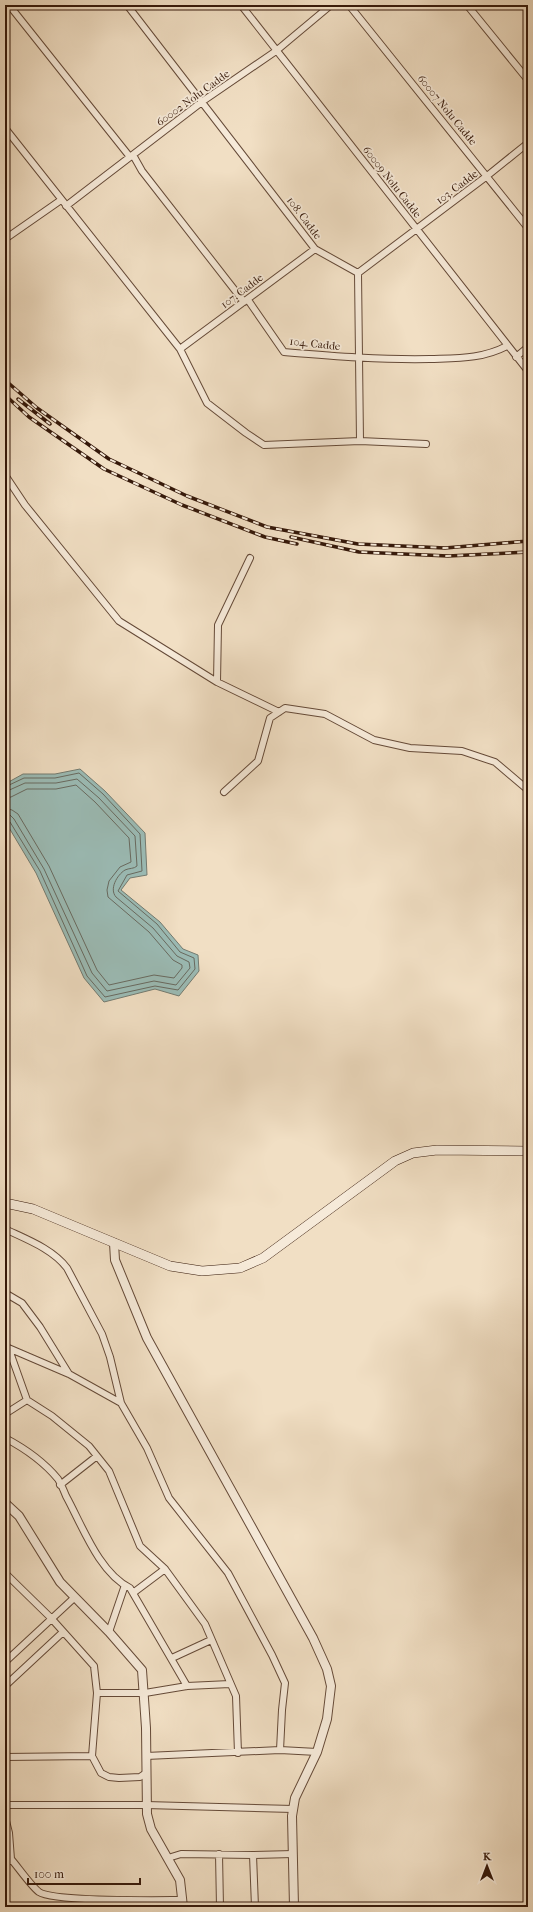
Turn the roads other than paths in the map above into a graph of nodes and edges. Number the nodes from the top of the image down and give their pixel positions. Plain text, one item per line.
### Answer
1 (9, 5) edge
2 (127, 5) edge
3 (241, 5) edge
4 (331, 5) edge
5 (349, 5) edge
6 (468, 5) edge
7 (276, 51) junction
8 (528, 80) edge
9 (203, 102) junction
10 (5, 128) edge
11 (528, 143) edge
12 (131, 156) junction
13 (487, 176) junction
14 (61, 200) junction
15 (66, 206) junction
16 (528, 228) edge
17 (417, 230) junction
18 (5, 239) edge
19 (315, 249) junction
20 (358, 273) junction
21 (246, 301) junction
22 (507, 346) junction
23 (528, 347) edge
24 (180, 349) junction
25 (516, 357) junction
26 (359, 358) junction
27 (528, 371) edge
28 (360, 441) junction
29 (426, 444) dead end
30 (5, 475) edge
31 (250, 558) dead end
32 (217, 682) junction
33 (279, 712) junction
34 (528, 790) edge
35 (224, 792) dead end
36 (528, 1151) edge
37 (5, 1203) edge
38 (5, 1229) edge
39 (114, 1243) junction
40 (5, 1293) edge
41 (5, 1346) edge
42 (69, 1374) junction
43 (27, 1400) junction
44 (121, 1403) junction
45 (5, 1414) edge
46 (5, 1438) edge
47 (97, 1456) junction
48 (60, 1485) junction
49 (5, 1503) edge
50 (165, 1569) junction
51 (5, 1573) edge
52 (125, 1585) junction
53 (134, 1592) junction
54 (74, 1598) junction
55 (51, 1618) junction
56 (63, 1632) junction
57 (109, 1632) junction
58 (211, 1640) junction
59 (172, 1658) junction
60 (5, 1662) edge
61 (230, 1684) junction
62 (5, 1686) edge
63 (187, 1686) junction
64 (97, 1693) junction
65 (145, 1693) junction
66 (280, 1750) junction
67 (317, 1752) junction
68 (238, 1753) junction
69 (5, 1756) edge
70 (92, 1756) junction
71 (146, 1756) junction
72 (146, 1773) junction
73 (5, 1805) edge
74 (146, 1805) junction
75 (294, 1809) junction
76 (5, 1817) edge
77 (219, 1854) junction
78 (293, 1854) junction
79 (253, 1855) junction
80 (11, 1858) junction
81 (168, 1858) junction
82 (5, 1864) edge
83 (183, 1904) edge
84 (220, 1907) edge
85 (254, 1907) edge
86 (294, 1907) edge

1 - 12 street
2 - 9 street, 108. Cadde
3 - 7 street, 60009 Nolu Cadde
4 - 7 street, 60002 Nolu Cadde
5 - 13 street, 60007 Nolu Cadde
6 - 8 street
7 - 9 street, 60002 Nolu Cadde
7 - 17 street, 60009 Nolu Cadde
9 - 12 street, 60002 Nolu Cadde
9 - 19 street, 108. Cadde
10 - 14 street
11 - 13 street, 103. Cadde
12 - 15 street, 60002 Nolu Cadde
12 - 21 street
13 - 16 street, 60007 Nolu Cadde
13 - 17 street, 103. Cadde
14 - 15 street
14 - 18 street
15 - 24 street
17 - 20 street, 103. Cadde
17 - 22 street, 60009 Nolu Cadde
19 - 20 street, 108. Cadde
19 - 21 street, 107. Cadde
20 - 26 street
21 - 24 street, 107. Cadde
21 - 26 street, 104. Cadde
22 - 25 street, 60009 Nolu Cadde
22 - 26 street
23 - 25 street
24 - 28 street
25 - 27 street, 60009 Nolu Cadde
26 - 28 street
28 - 29 street
30 - 32 street
31 - 32 street
32 - 33 street
33 - 34 street
33 - 35 street
36 - 39 main road
37 - 39 main road
38 - 44 street
39 - 67 street
40 - 42 street
41 - 42 street
41 - 43 street
42 - 44 street
43 - 45 street
43 - 47 street
44 - 66 street
46 - 48 street
47 - 48 street
47 - 50 street
48 - 52 street
49 - 54 street
50 - 53 street
50 - 58 street
51 - 55 street
52 - 53 street
52 - 57 street
53 - 59 street
54 - 55 street
54 - 57 street
55 - 56 street
55 - 60 street
56 - 62 street
56 - 64 street
57 - 65 street
58 - 59 street
58 - 61 street
59 - 63 street
61 - 63 street
61 - 68 street
63 - 65 street
64 - 65 street
64 - 70 street
65 - 71 street
66 - 67 street
66 - 68 street
67 - 75 street
68 - 71 street
69 - 70 street
70 - 72 street
71 - 72 street
72 - 74 street
73 - 74 street
74 - 75 street
74 - 81 street
75 - 78 street
76 - 80 street
77 - 79 street
77 - 81 street
77 - 84 street
78 - 79 street
78 - 86 street
79 - 85 street
80 - 82 street
80 - 83 street
81 - 83 street

